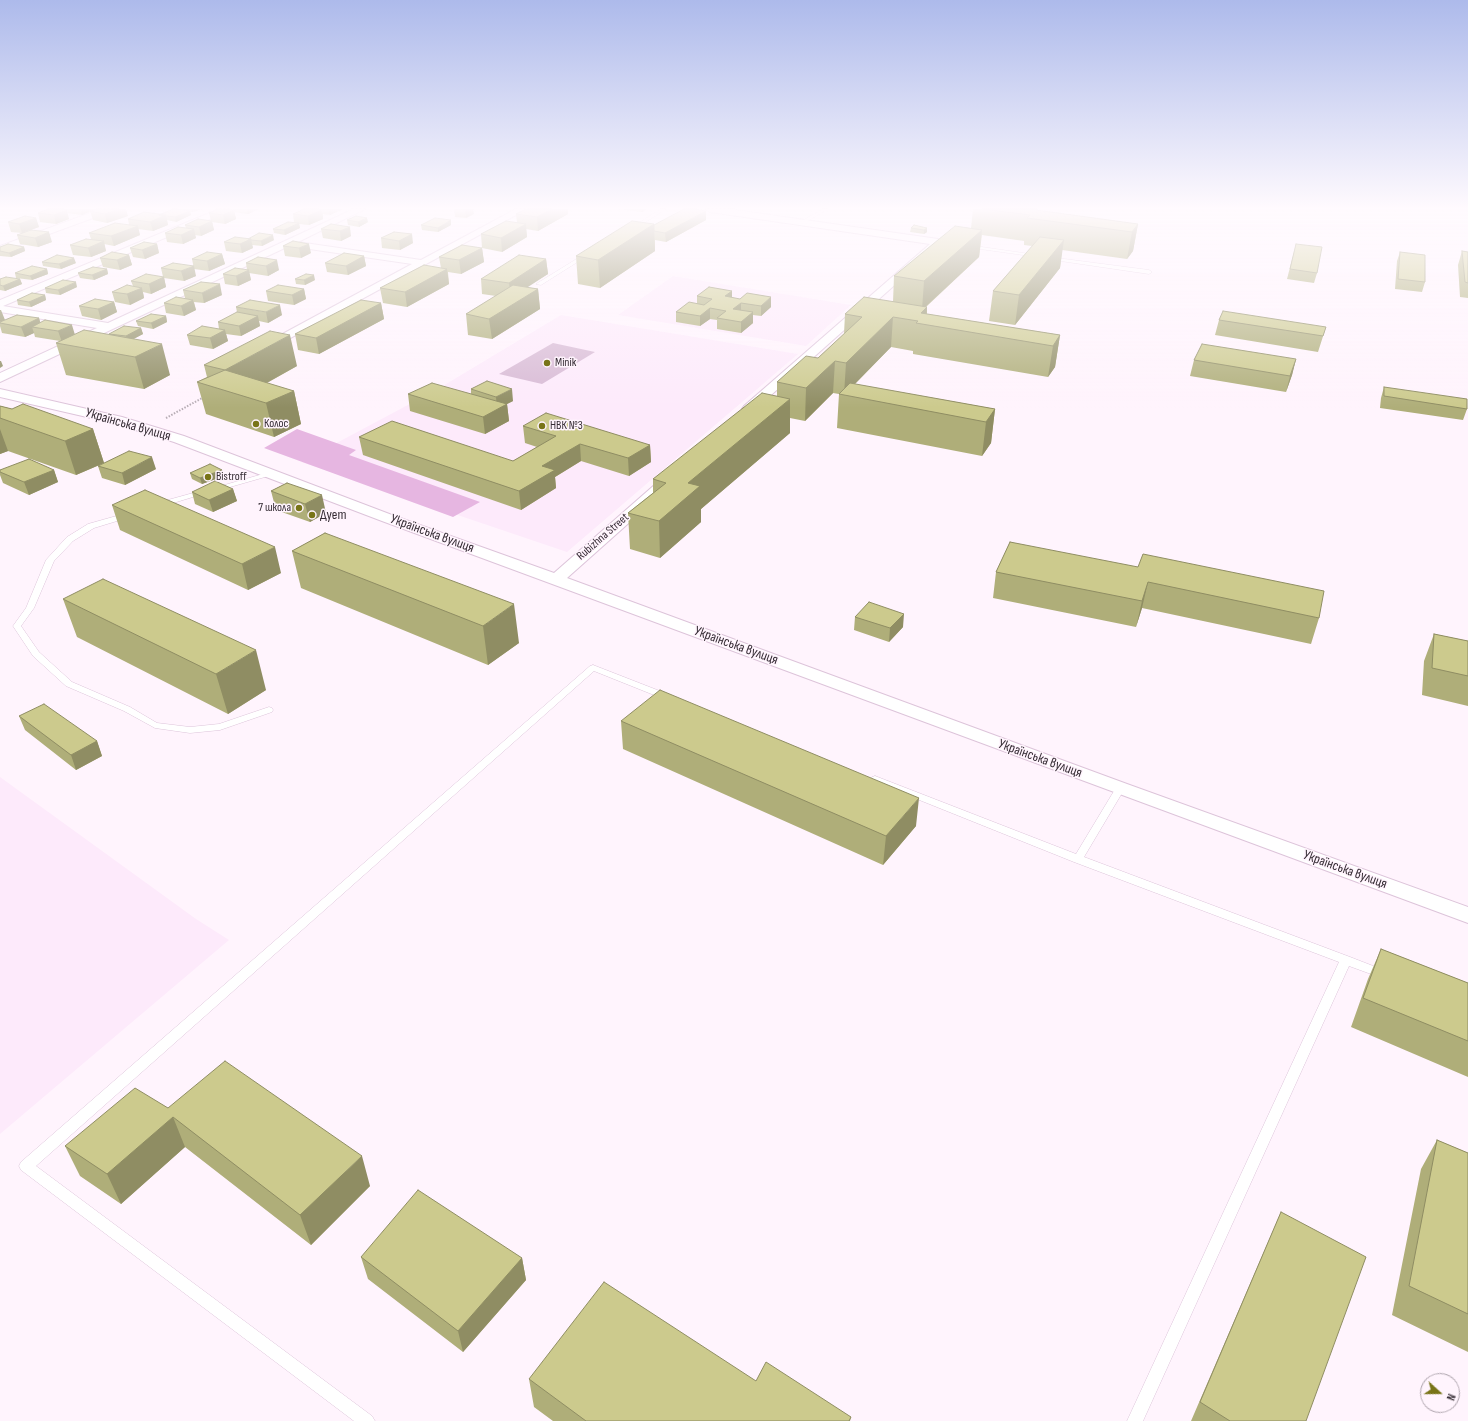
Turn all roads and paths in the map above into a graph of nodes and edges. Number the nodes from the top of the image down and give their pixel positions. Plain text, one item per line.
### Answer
1 (68, 275) edge
2 (218, 275) edge
3 (400, 275) edge
4 (553, 275) edge
5 (904, 275) edge
6 (539, 284) dead end
7 (0, 304) edge
8 (0, 309) edge
9 (110, 327) junction
10 (258, 350) edge
11 (0, 378) edge
12 (0, 393) edge
13 (742, 415) edge
14 (682, 467) edge
15 (270, 474) junction
16 (149, 508) edge
17 (134, 513) edge
18 (556, 579) junction
19 (674, 700) edge
20 (269, 710) dead end
21 (865, 775) edge
22 (1120, 788) junction
23 (1078, 859) junction
24 (1468, 915) edge
25 (1346, 960) junction
26 (1389, 977) edge
27 (367, 1421) edge
28 (1135, 1421) edge

1 - 7 street
2 - 9 street
3 - 10 street
4 - 6 lane
5 - 13 street
8 - 9 street
9 - 11 street
12 - 15 street, Українська вулиця
14 - 18 street, Rubizhna Street
15 - 16 lane
15 - 18 street, Українська вулиця
17 - 20 lane
18 - 22 street, Українська вулиця
19 - 27 lane
21 - 23 lane
22 - 23 lane
22 - 24 street, Українська вулиця
23 - 25 lane
25 - 26 lane
25 - 28 lane

